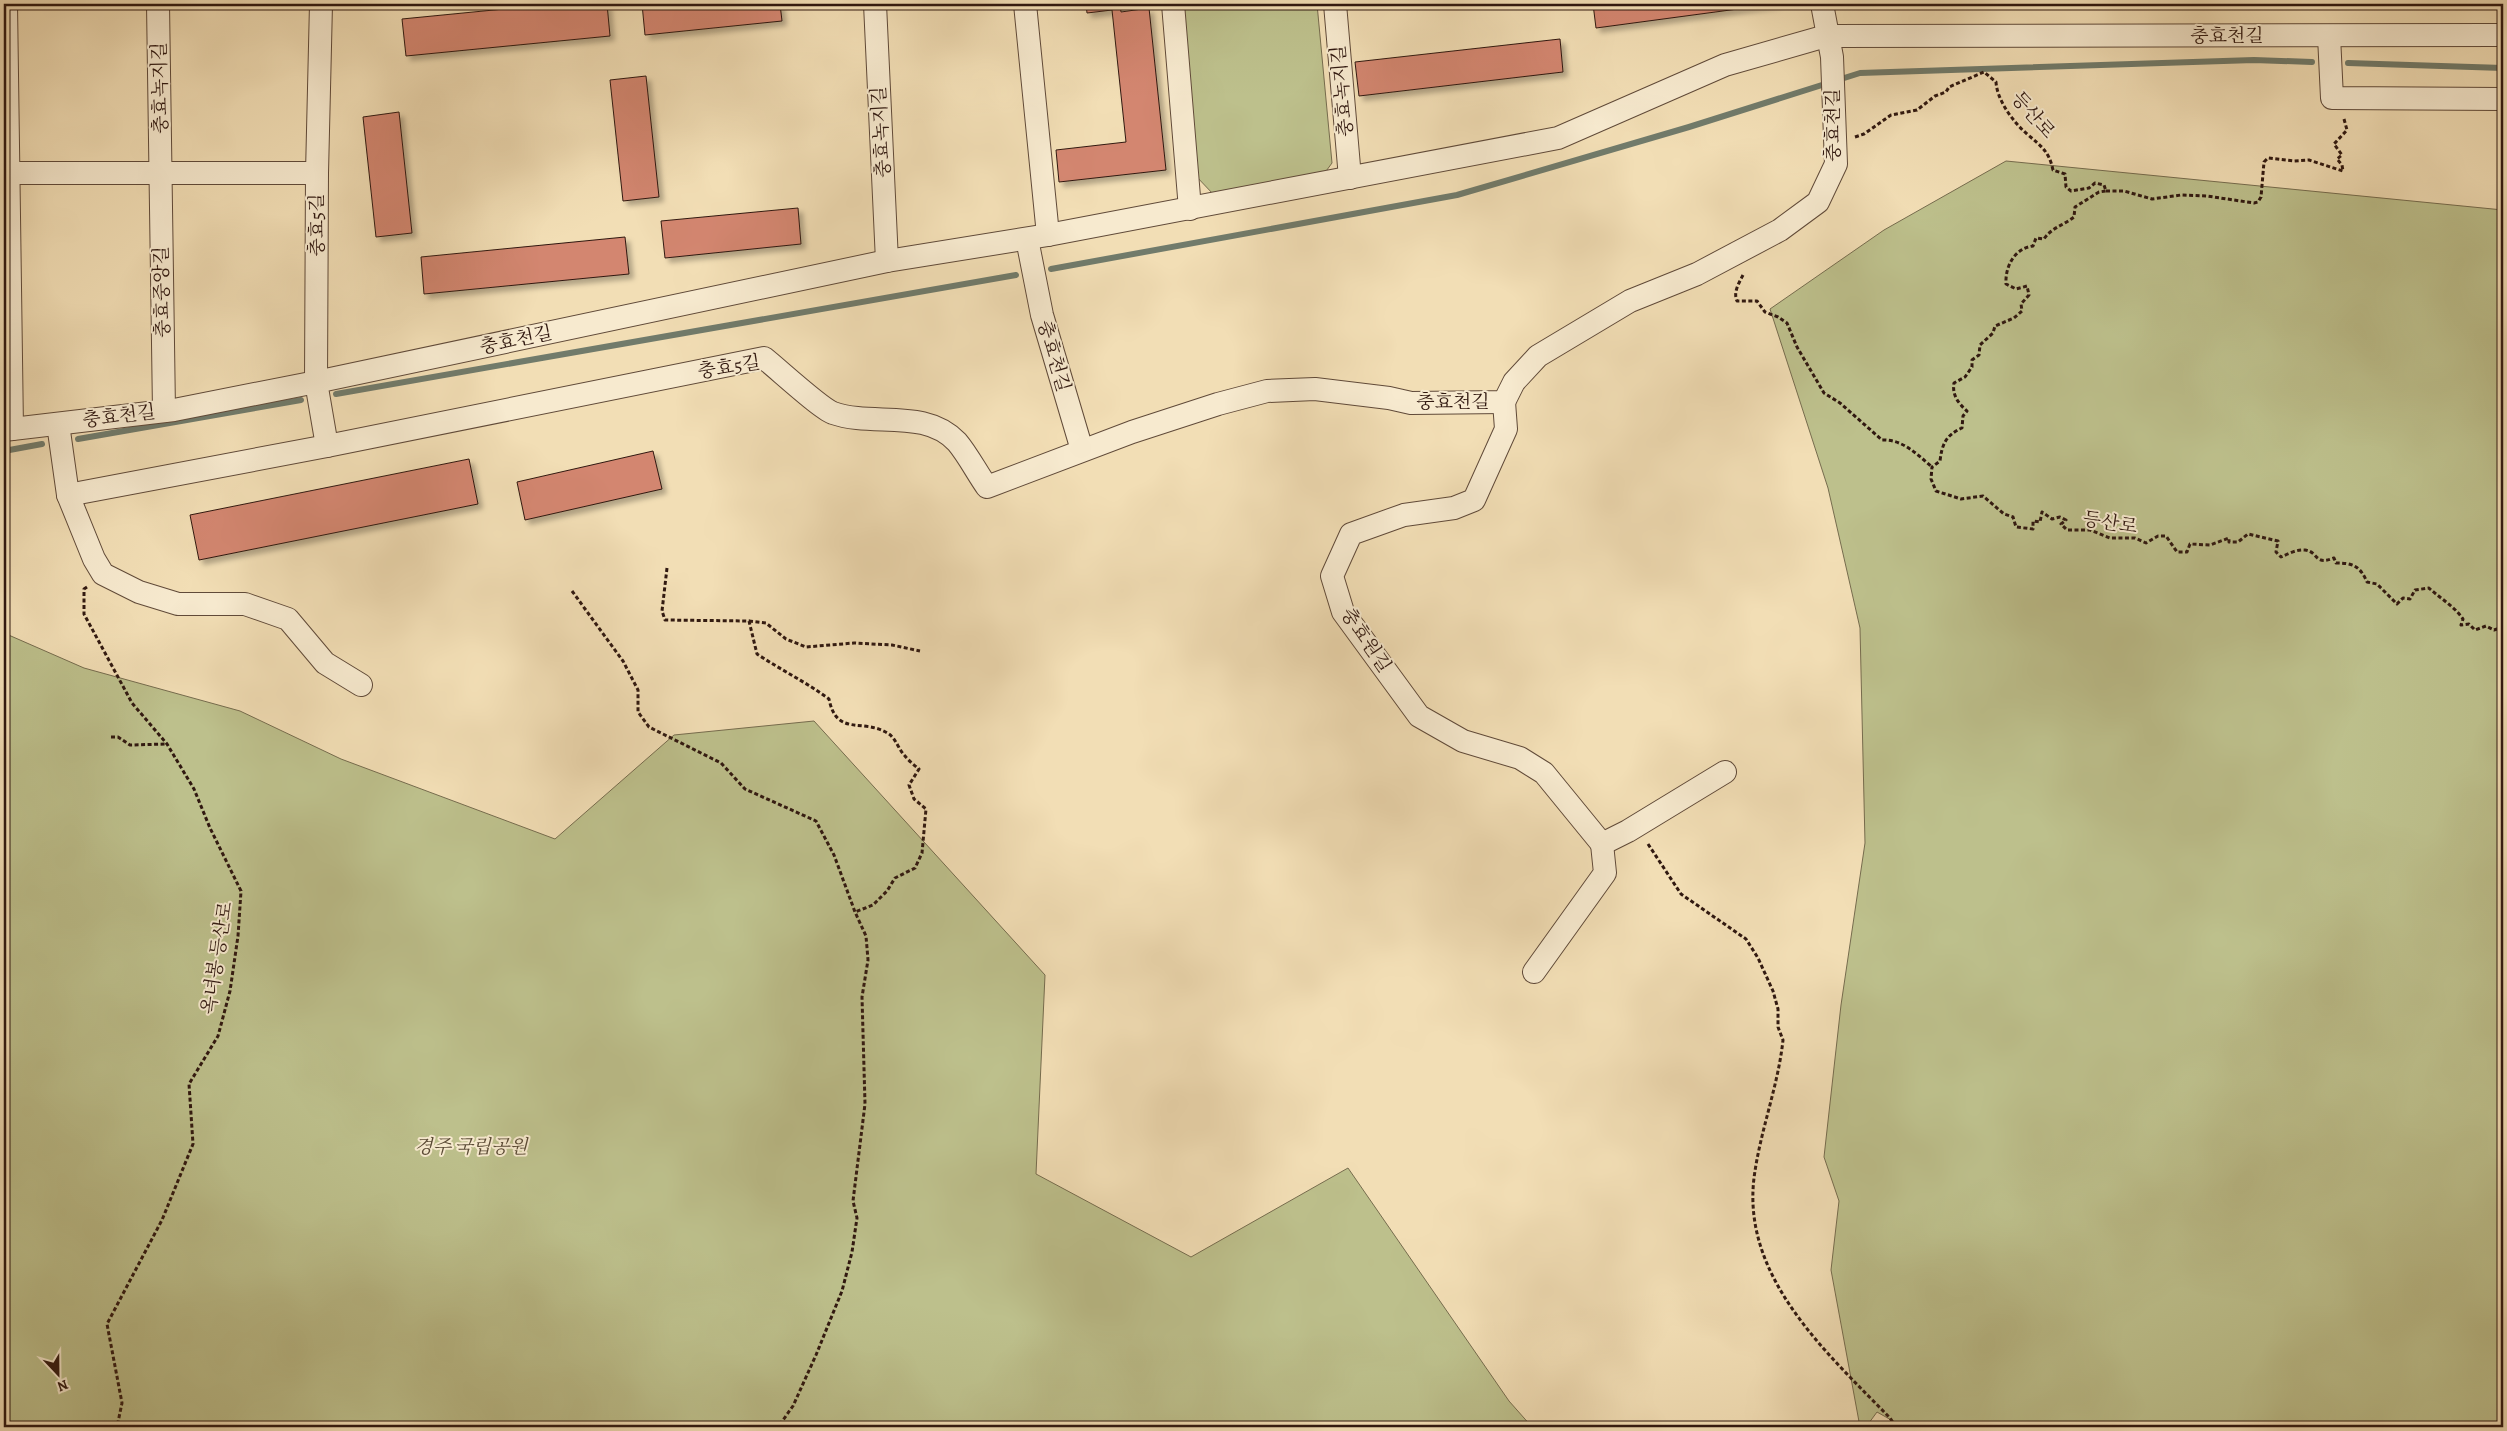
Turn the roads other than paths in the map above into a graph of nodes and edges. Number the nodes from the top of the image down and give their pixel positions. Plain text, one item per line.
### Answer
1 (6, 4) edge
2 (158, 4) edge
3 (321, 4) edge
4 (875, 4) edge
5 (1025, 4) edge
6 (1173, 4) edge
7 (1335, 4) edge
8 (1822, 4) edge
9 (2503, 35) edge
10 (1826, 36) junction
11 (2329, 36) junction
12 (2503, 99) edge
13 (6, 173) edge
14 (161, 173) junction
15 (317, 174) junction
16 (1350, 178) junction
17 (1190, 209) junction
18 (1038, 237) junction
19 (887, 261) junction
20 (316, 382) junction
21 (1504, 402) junction
22 (164, 411) junction
23 (58, 424) junction
24 (8, 430) edge
25 (327, 446) junction
26 (1082, 450) junction
27 (68, 495) junction
28 (361, 685) dead end
29 (1725, 772) dead end
30 (1602, 844) junction
31 (1534, 972) dead end

1 - 13 street
2 - 14 street, 충효녹지길
3 - 15 street, 충효5길
4 - 19 street, 충효녹지길
5 - 18 street
6 - 17 street
7 - 16 street, 충효녹지길
8 - 10 street
9 - 11 street, 충효천길
10 - 11 street, 충효천길
10 - 16 street, 충효천길
10 - 21 street, 충효천길
11 - 12 street
13 - 14 street
13 - 24 street
14 - 15 street
14 - 22 street, 충효중앙길
15 - 20 street, 충효5길
16 - 17 street, 충효천길
17 - 18 street, 충효천길
18 - 19 street, 충효천길
18 - 26 street, 충효천길
19 - 20 street, 충효천길
20 - 22 street, 충효천길
20 - 25 street, 충효5길
21 - 26 street, 충효천길
21 - 30 street, 충효원길
22 - 23 street, 충효천길
23 - 24 street, 충효천길
23 - 27 street
25 - 26 street, 충효5길
25 - 27 street, 충효5길
27 - 28 street
29 - 30 street
30 - 31 street

